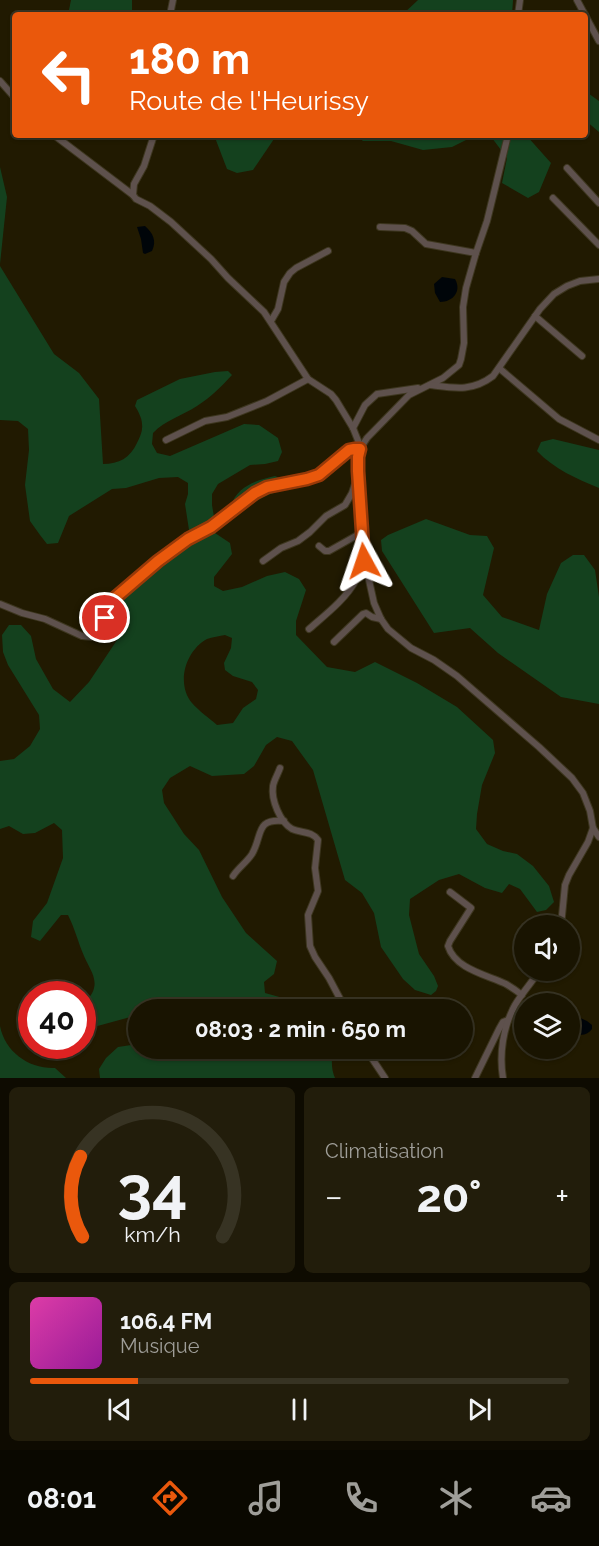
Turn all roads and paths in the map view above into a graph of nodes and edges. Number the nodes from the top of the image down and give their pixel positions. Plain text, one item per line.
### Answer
1 (588, 21) edge
2 (599, 41) edge
3 (0, 81) edge
4 (12, 95) edge
5 (58, 138) edge
6 (153, 138) edge
7 (507, 138) edge
8 (567, 168) dead end
9 (133, 195) junction
10 (553, 198) dead end
11 (599, 203) edge
12 (380, 226) dead end
13 (599, 245) edge
14 (328, 251) dead end
15 (476, 253) junction
16 (599, 279) edge
17 (535, 316) junction
18 (271, 321) junction
19 (582, 356) dead end
20 (499, 368) junction
21 (308, 379) junction
22 (430, 385) junction
23 (420, 388) junction
24 (353, 428) junction
25 (166, 440) dead end
26 (599, 440) edge
27 (360, 448) junction
28 (358, 475) junction
29 (361, 532) junction
30 (320, 546) dead end
31 (263, 561) dead end
32 (364, 561) junction
33 (0, 604) edge
34 (381, 619) junction
35 (309, 629) dead end
36 (334, 642) dead end
37 (280, 768) dead end
38 (284, 821) junction
39 (593, 828) junction
40 (599, 837) edge
41 (232, 876) dead end
42 (450, 892) dead end
43 (562, 915) edge
44 (520, 993) edge
45 (340, 999) edge
46 (514, 1009) edge
47 (508, 1020) junction
48 (372, 1059) edge
49 (385, 1078) edge
50 (475, 1078) edge
51 (503, 1078) edge

1 - 2 street
3 - 4 street
5 - 9 street
6 - 9 street
7 - 15 street
8 - 11 street
9 - 18 street
10 - 13 street
12 - 15 street
14 - 18 street
15 - 22 street
16 - 17 street
17 - 19 street
17 - 20 street
18 - 21 street
20 - 22 street
20 - 26 street
21 - 24 street
21 - 25 street
22 - 23 street
23 - 24 street
23 - 27 street
24 - 27 street
27 - 28 street
27 - 33 street
28 - 29 street
28 - 31 street
29 - 30 street
29 - 32 street
32 - 34 street
32 - 35 street
34 - 36 street
34 - 39 street
37 - 38 street
38 - 41 street
38 - 45 street
39 - 40 street
39 - 43 street
42 - 44 street
46 - 47 street
47 - 50 street
47 - 51 street
48 - 49 street

